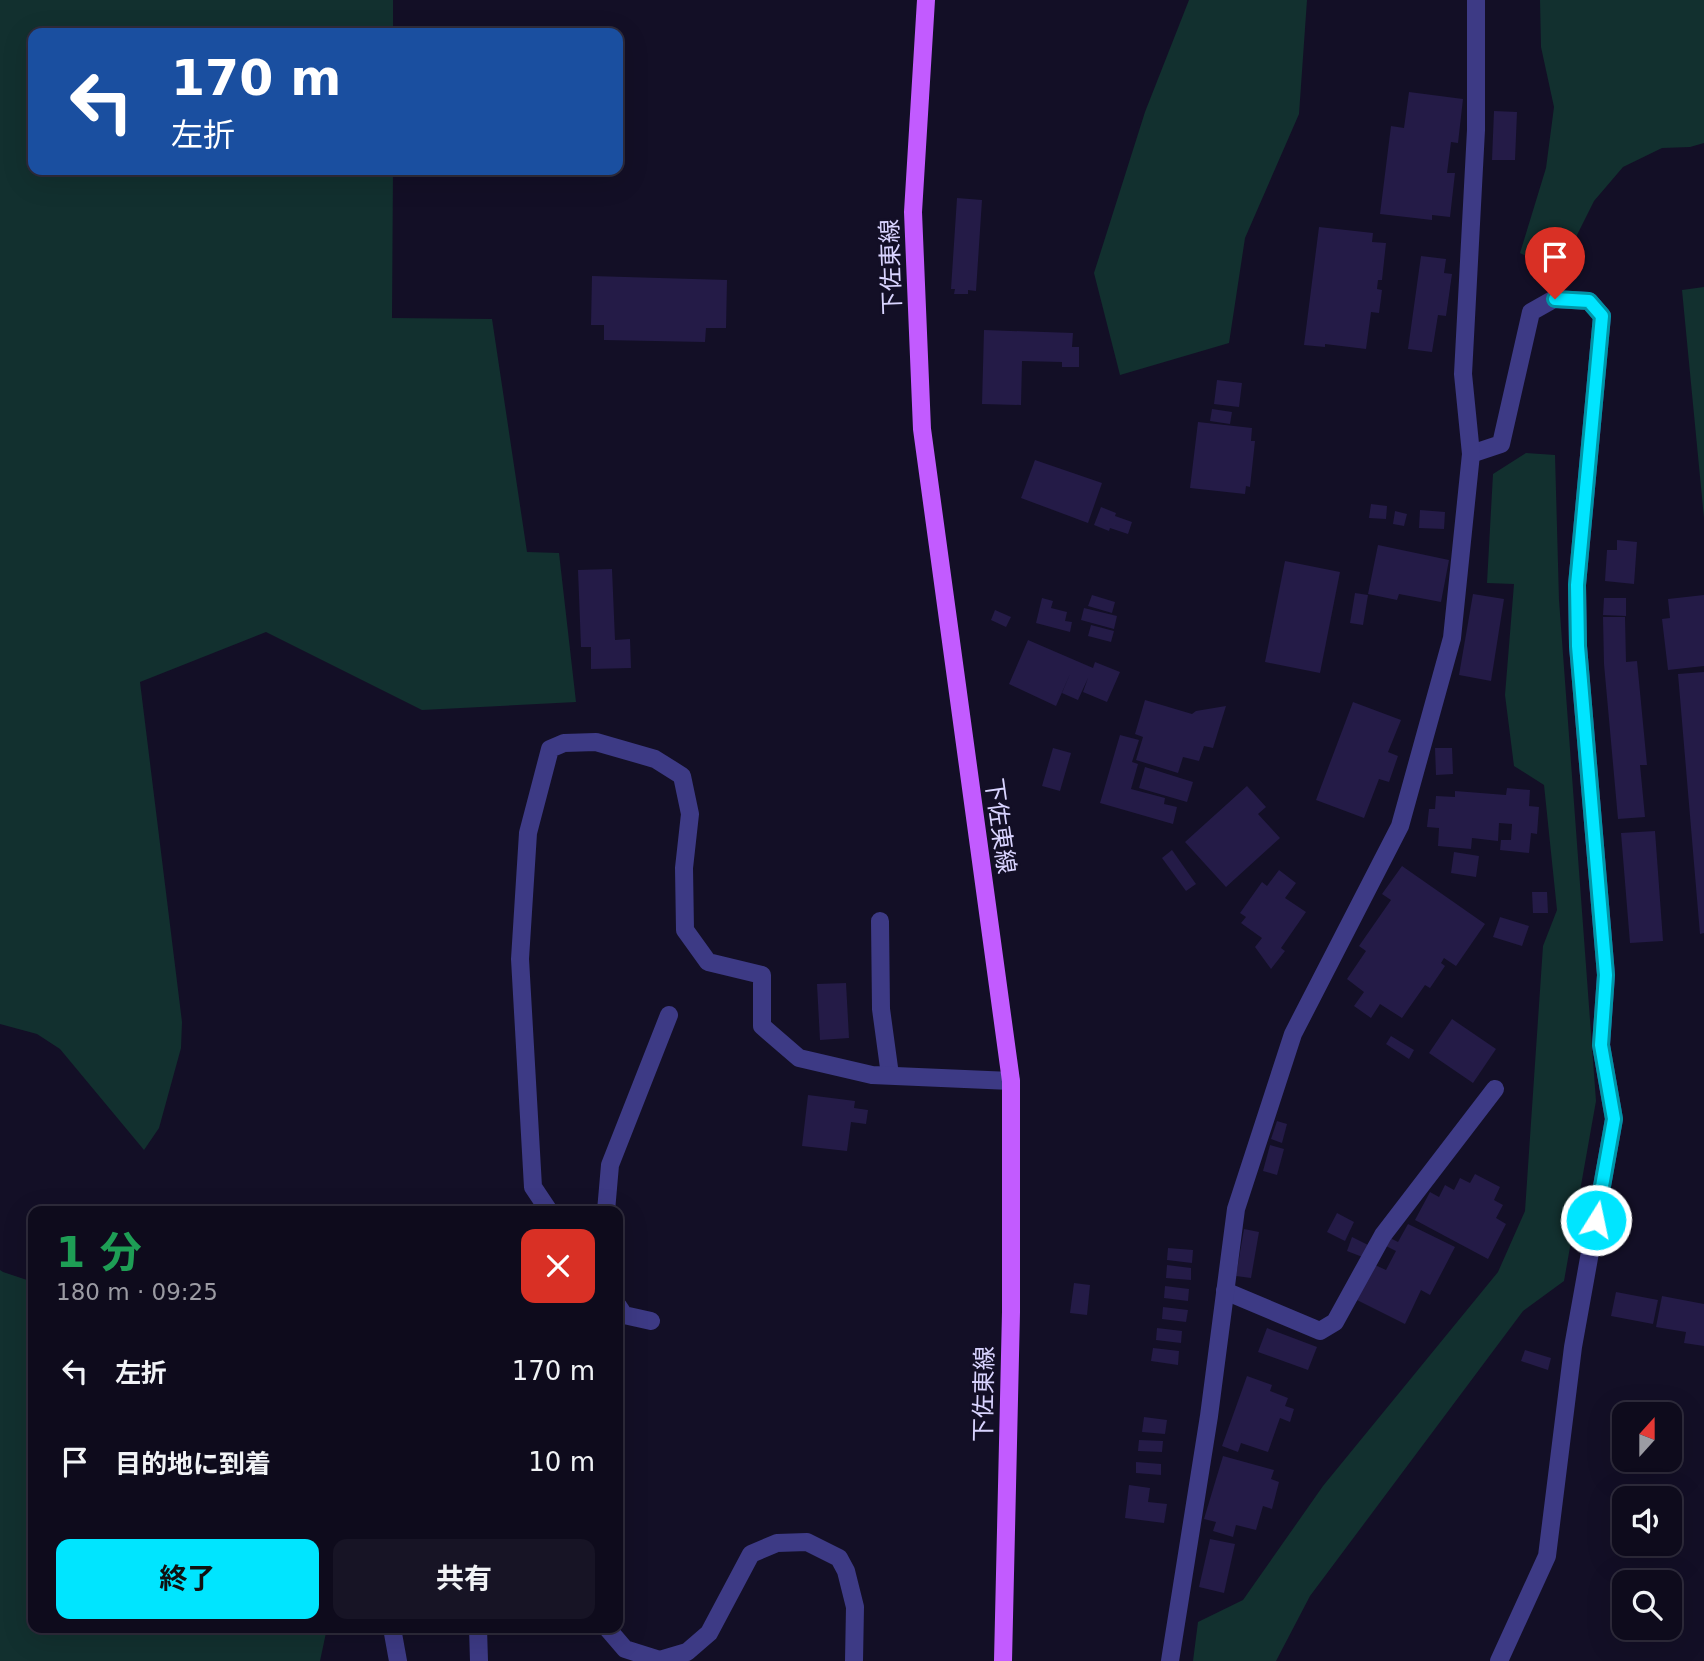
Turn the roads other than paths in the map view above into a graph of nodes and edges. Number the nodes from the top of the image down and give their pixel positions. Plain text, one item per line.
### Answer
1 (926, 0) edge
2 (1476, 0) edge
3 (1471, 454) junction
4 (880, 920) dead end
5 (669, 1015) dead end
6 (890, 1075) junction
7 (1011, 1081) junction
8 (1495, 1090) dead end
9 (546, 1206) edge
10 (607, 1206) edge
11 (1225, 1291) junction
12 (623, 1314) edge
13 (651, 1321) dead end
14 (393, 1633) edge
15 (478, 1633) edge
16 (611, 1633) edge
17 (398, 1661) edge
18 (479, 1661) edge
19 (854, 1661) edge
20 (1003, 1661) edge
21 (1170, 1661) edge
22 (1499, 1661) edge

1 - 7 main road, 下佐東線
2 - 3 street
3 - 11 street
3 - 22 street
4 - 6 street
5 - 10 street
6 - 7 street
6 - 9 street
7 - 20 main road, 下佐東線
8 - 11 street
11 - 21 street
12 - 13 street
14 - 17 street
15 - 18 street
16 - 19 street

